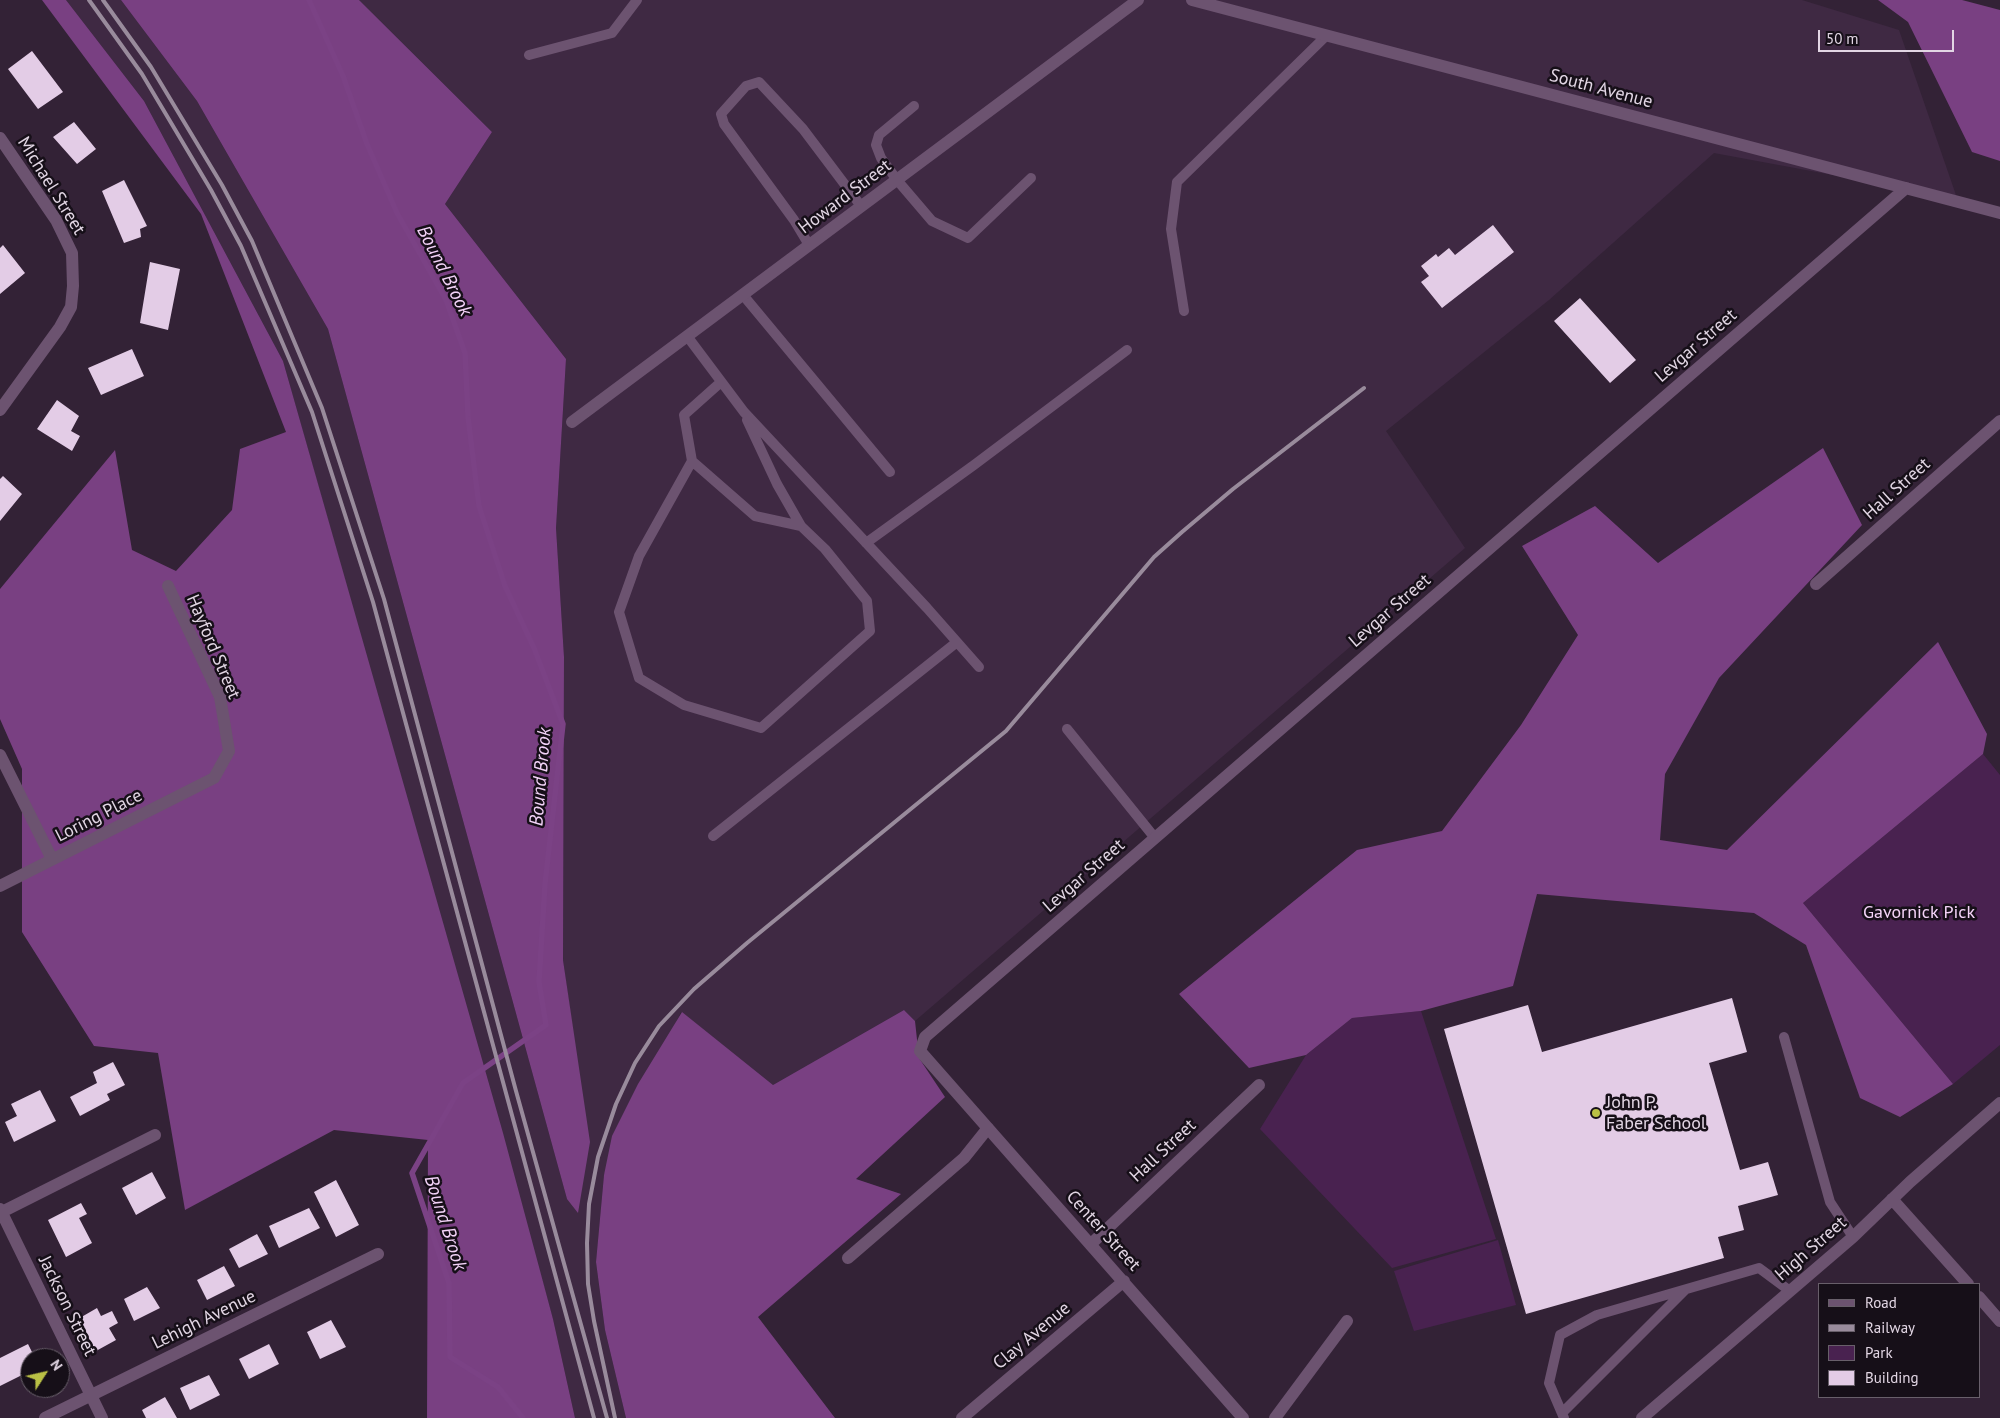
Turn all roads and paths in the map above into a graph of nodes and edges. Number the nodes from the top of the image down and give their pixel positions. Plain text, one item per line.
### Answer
1 (637, 0) edge
2 (1138, 0) edge
3 (1192, 0) edge
4 (1327, 35) junction
5 (529, 56) dead end
6 (914, 106) dead end
7 (0, 138) edge
8 (1031, 178) dead end
9 (897, 180) junction
10 (1906, 188) junction
11 (861, 206) junction
12 (2000, 213) edge
13 (809, 245) junction
14 (743, 295) junction
15 (1184, 311) dead end
16 (687, 336) junction
17 (1127, 350) dead end
18 (721, 382) junction
19 (0, 410) edge
20 (744, 412) junction
21 (2000, 421) edge
22 (572, 422) dead end
23 (692, 461) junction
24 (890, 472) dead end
25 (801, 526) junction
26 (866, 543) junction
27 (1816, 584) dead end
28 (168, 586) dead end
29 (957, 642) junction
30 (979, 667) dead end
31 (1067, 729) dead end
32 (0, 755) edge
33 (214, 778) joint
34 (713, 836) dead end
35 (1155, 838) junction
36 (52, 859) junction
37 (0, 886) edge
38 (1784, 1037) dead end
39 (935, 1068) joint
40 (1260, 1085) dead end
41 (2000, 1103) edge
42 (988, 1128) junction
43 (155, 1135) dead end
44 (1892, 1199) junction
45 (1, 1211) edge
46 (1853, 1237) junction
47 (1091, 1244) junction
48 (378, 1254) dead end
49 (848, 1258) dead end
50 (1124, 1281) junction
51 (1967, 1283) edge
52 (1685, 1289) junction
53 (1790, 1290) junction
54 (1980, 1298) edge
55 (1347, 1321) dead end
56 (2000, 1321) edge
57 (91, 1396) junction
58 (1563, 1416) edge
59 (45, 1418) edge
60 (102, 1418) edge
61 (962, 1418) edge
62 (1243, 1418) edge
63 (1275, 1418) edge
64 (1642, 1418) edge

1 - 5 lane
2 - 9 street, Howard Street
3 - 4 street, South Avenue
4 - 10 street, South Avenue
4 - 15 lane
6 - 9 lane
7 - 19 street, Michael Street
8 - 9 lane
9 - 11 street, Howard Street
10 - 12 street, South Avenue
10 - 35 street, Levgar Street
11 - 13 street, Howard Street
11 - 13 lane
13 - 14 street, Howard Street
14 - 16 street, Howard Street
14 - 24 lane
16 - 18 lane
16 - 22 street, Howard Street
17 - 26 lane
18 - 20 lane
18 - 23 lane
20 - 25 lane
20 - 26 lane
21 - 27 street, Hall Street
23 - 25 lane
23 - 25 lane
26 - 29 lane
28 - 33 street, Hayford Street
29 - 30 lane
29 - 34 lane
31 - 35 lane
32 - 36 street
33 - 36 street, Loring Place
35 - 39 street, Levgar Street
36 - 37 street, Loring Place
38 - 46 lane
39 - 42 street, Center Street
40 - 47 street, Hall Street
41 - 44 street, High Street
42 - 47 street, Center Street
42 - 49 street
43 - 45 street
44 - 46 street, High Street
44 - 51 street
45 - 57 street, Jackson Street
46 - 53 street, High Street
47 - 50 street, Center Street
48 - 57 street, Lehigh Avenue
50 - 61 street, Clay Avenue
50 - 62 street, Center Street
52 - 53 lane
52 - 58 lane
52 - 58 lane
53 - 64 street, High Street
54 - 56 street
55 - 63 street
57 - 59 street, Lehigh Avenue
57 - 60 street, Jackson Street

